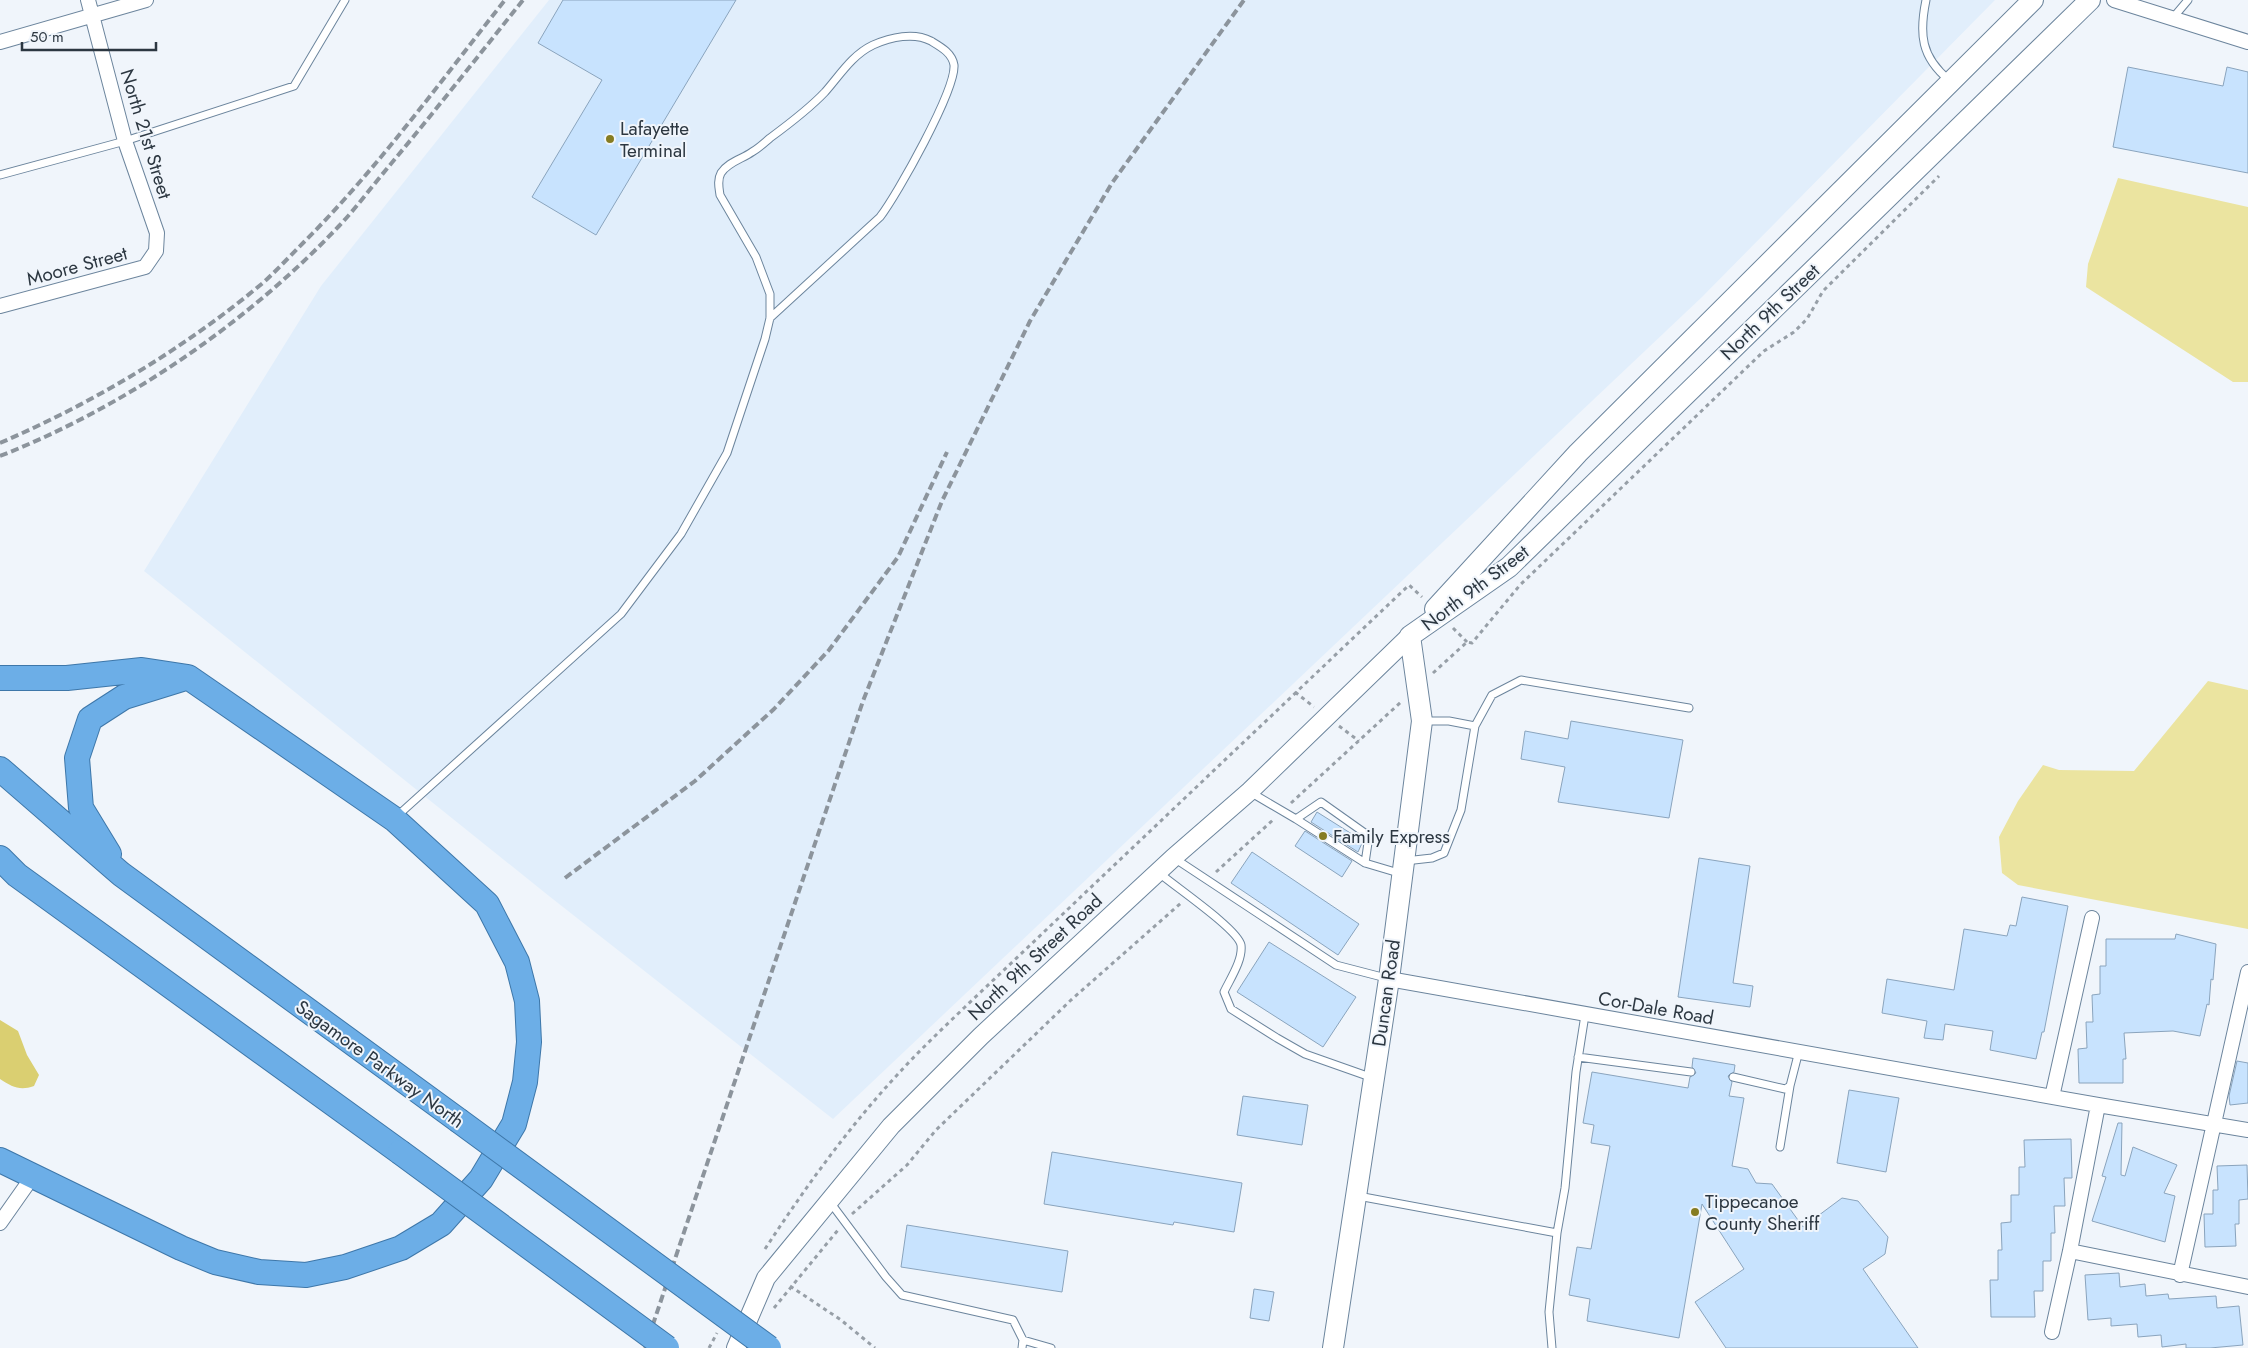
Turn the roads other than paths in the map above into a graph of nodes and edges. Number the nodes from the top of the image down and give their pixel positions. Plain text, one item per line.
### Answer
1 (88, 0) edge
2 (146, 0) edge
3 (344, 0) edge
4 (1926, 0) edge
5 (2033, 0) edge
6 (2090, 0) edge
7 (2114, 0) edge
8 (2188, 0) edge
9 (93, 16) junction
10 (2172, 19) junction
11 (0, 42) edge
12 (2248, 42) edge
13 (1951, 81) junction
14 (125, 141) junction
15 (0, 175) edge
16 (156, 250) joint
17 (0, 306) edge
18 (770, 318) junction
19 (1410, 636) junction
20 (0, 678) edge
21 (188, 678) junction
22 (1690, 708) dead end
23 (1422, 721) junction
24 (1475, 726) junction
25 (0, 769) edge
26 (1250, 791) junction
27 (394, 819) junction
28 (1296, 820) junction
29 (0, 858) edge
30 (1173, 858) junction
31 (1365, 863) junction
32 (1402, 868) junction
33 (8, 870) edge
34 (1158, 872) junction
35 (121, 874) junction
36 (2092, 918) dead end
37 (2248, 972) edge
38 (1389, 979) junction
39 (1585, 1015) junction
40 (1799, 1051) junction
41 (1578, 1057) junction
42 (1691, 1072) dead end
43 (1733, 1077) dead end
44 (1373, 1078) junction
45 (1790, 1086) junction
46 (2052, 1097) junction
47 (2098, 1105) junction
48 (2215, 1124) junction
49 (2248, 1130) edge
50 (1780, 1147) dead end
51 (0, 1160) edge
52 (33, 1176) junction
53 (1357, 1196) junction
54 (828, 1200) junction
55 (0, 1223) edge
56 (1556, 1233) junction
57 (2070, 1251) junction
58 (2180, 1275) junction
59 (2248, 1287) edge
60 (2052, 1332) dead end
61 (1023, 1344) edge
62 (667, 1348) edge
63 (736, 1348) edge
64 (769, 1348) edge
65 (1051, 1348) edge
66 (1333, 1348) edge
67 (1552, 1348) edge

1 - 9 street, North 21st Street
2 - 9 street
3 - 14 lane
4 - 13 lane
5 - 13 main road, North 9th Street
6 - 19 main road, North 9th Street
7 - 10 street
8 - 10 lane
9 - 11 street
9 - 14 street, North 21st Street
10 - 12 street
13 - 19 main road, North 9th Street
14 - 15 lane
14 - 16 street, North 21st Street
16 - 17 street, Moore Street
18 - 18 lane
18 - 27 lane
19 - 23 main road, Duncan Road
19 - 26 street, North 9th Street Road
20 - 21 highway
21 - 27 highway
21 - 35 highway
22 - 24 lane
23 - 24 lane
23 - 32 main road, Duncan Road
24 - 32 lane
25 - 35 highway, Sagamore Parkway North
26 - 28 lane
26 - 30 street, North 9th Street Road
27 - 52 highway
28 - 31 lane
28 - 31 lane
29 - 33 highway
30 - 34 street, North 9th Street Road
30 - 38 lane
31 - 32 lane
32 - 38 main road, Duncan Road
33 - 62 highway, bridge
34 - 44 lane
34 - 54 street, North 9th Street Road
35 - 64 highway, Sagamore Parkway North, bridge
36 - 46 street
37 - 48 street
38 - 39 street, Cor-Dale Road
38 - 44 main road, Duncan Road
39 - 40 street, Cor-Dale Road
39 - 41 lane
40 - 45 lane
40 - 46 street, Cor-Dale Road
41 - 42 lane
41 - 56 lane
43 - 45 lane
44 - 53 main road, Duncan Road
45 - 50 lane
46 - 47 street, Cor-Dale Road
47 - 48 street, Cor-Dale Road
47 - 57 street
48 - 49 street, Cor-Dale Road
48 - 58 street
51 - 52 highway
52 - 55 street
53 - 56 lane
53 - 66 main road, Duncan Road
54 - 61 lane
54 - 63 street, North 9th Street Road
56 - 67 lane
57 - 58 street
57 - 60 street
58 - 59 street
61 - 65 lane

